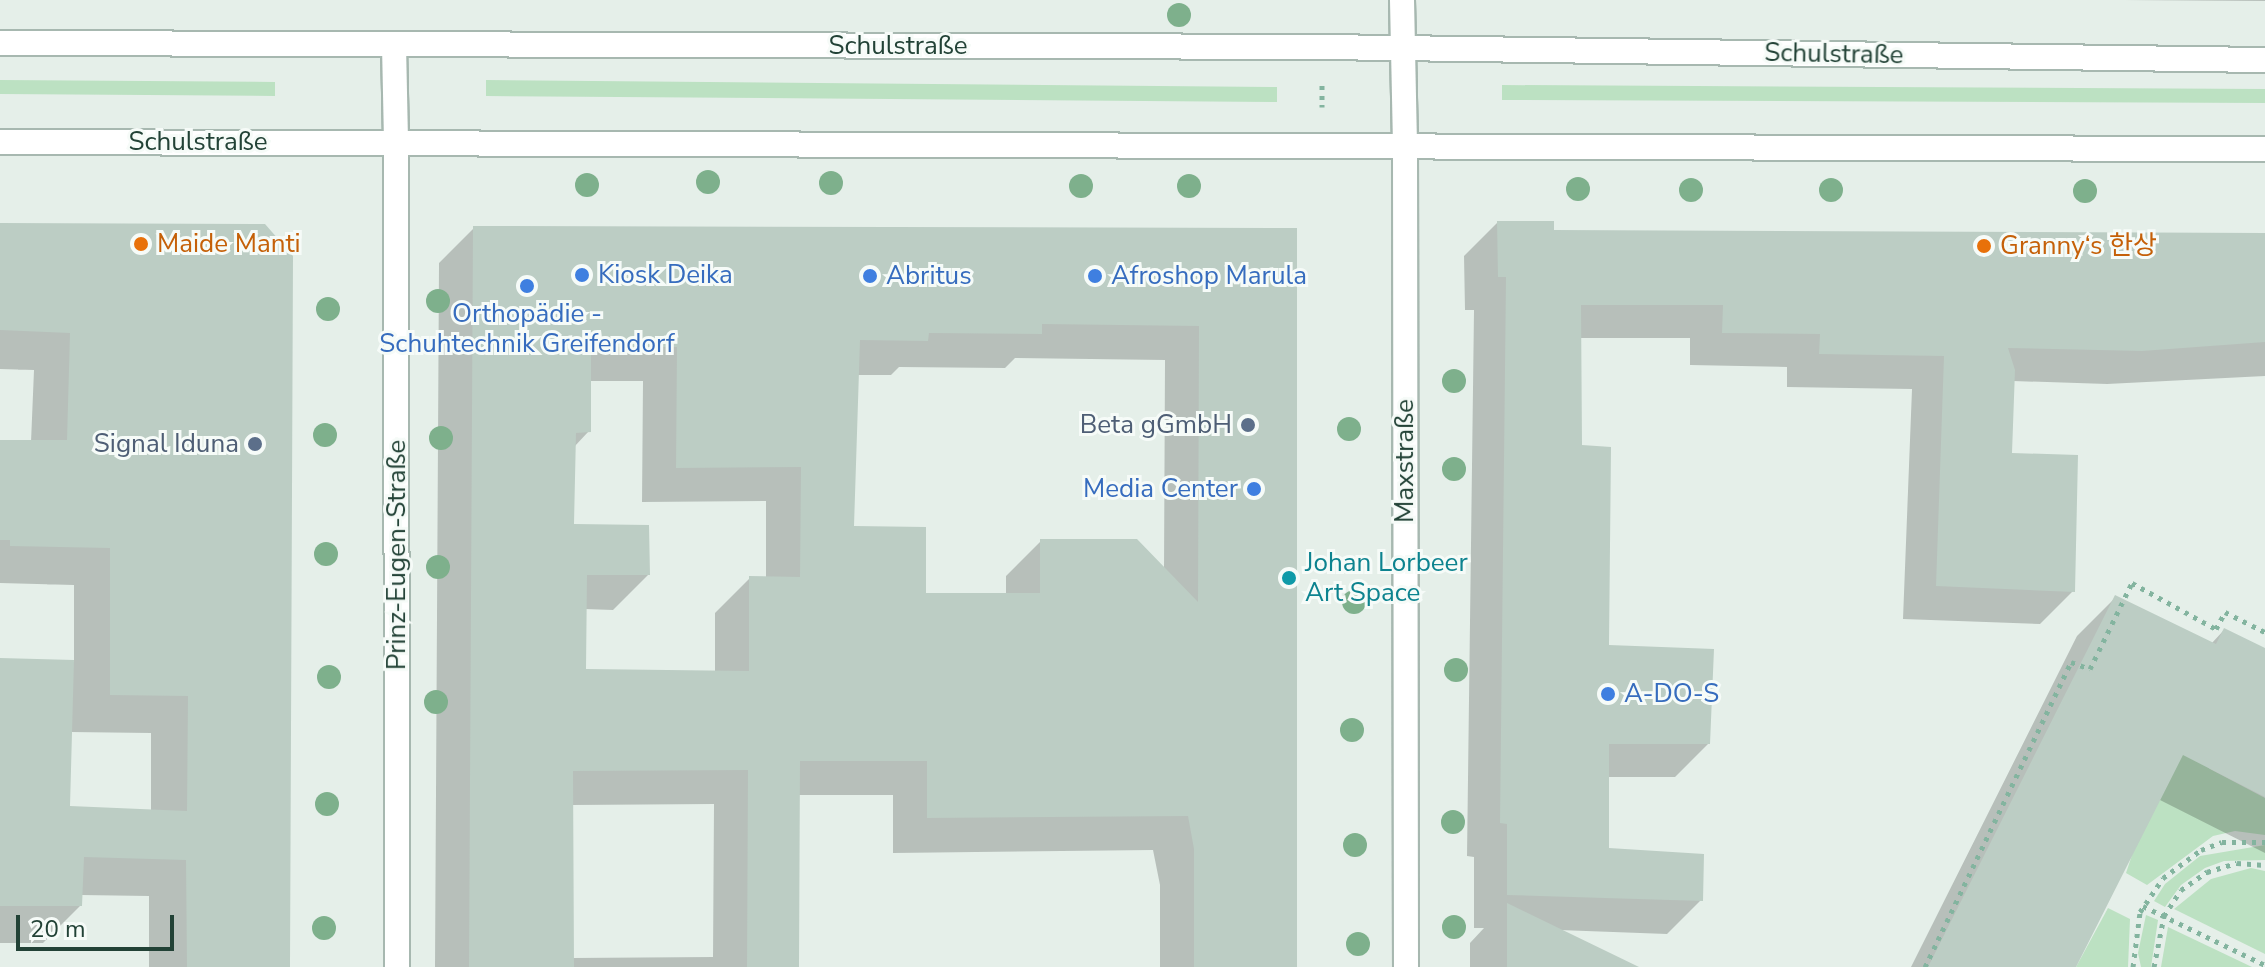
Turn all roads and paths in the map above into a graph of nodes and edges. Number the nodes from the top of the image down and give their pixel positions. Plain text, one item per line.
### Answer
1 (1402, 0) edge
2 (0, 43) edge
3 (394, 45) junction
4 (1403, 49) junction
5 (2265, 60) edge
6 (1322, 83) dead end
7 (1322, 108) dead end
8 (0, 142) edge
9 (396, 142) junction
10 (1405, 147) junction
11 (2265, 149) edge
12 (2265, 632) edge
13 (2265, 842) edge
14 (2265, 865) edge
15 (2143, 906) junction
16 (2164, 916) junction
17 (2265, 965) edge
18 (397, 967) edge
19 (1406, 967) edge
20 (1925, 967) edge
21 (2133, 967) edge
22 (2154, 967) edge

1 - 4 main road
2 - 3 main road, Schulstraße
3 - 4 main road, Schulstraße
3 - 9 main road
4 - 5 main road, Schulstraße
4 - 10 main road
6 - 7 path
8 - 9 main road, Schulstraße
9 - 10 main road, Schulstraße
9 - 18 main road, Prinz-Eugen-Straße
10 - 11 main road, Schulstraße
10 - 19 main road, Maxstraße
12 - 20 path
13 - 15 path
14 - 16 path
15 - 16 path
15 - 21 path
16 - 17 path
16 - 22 path

